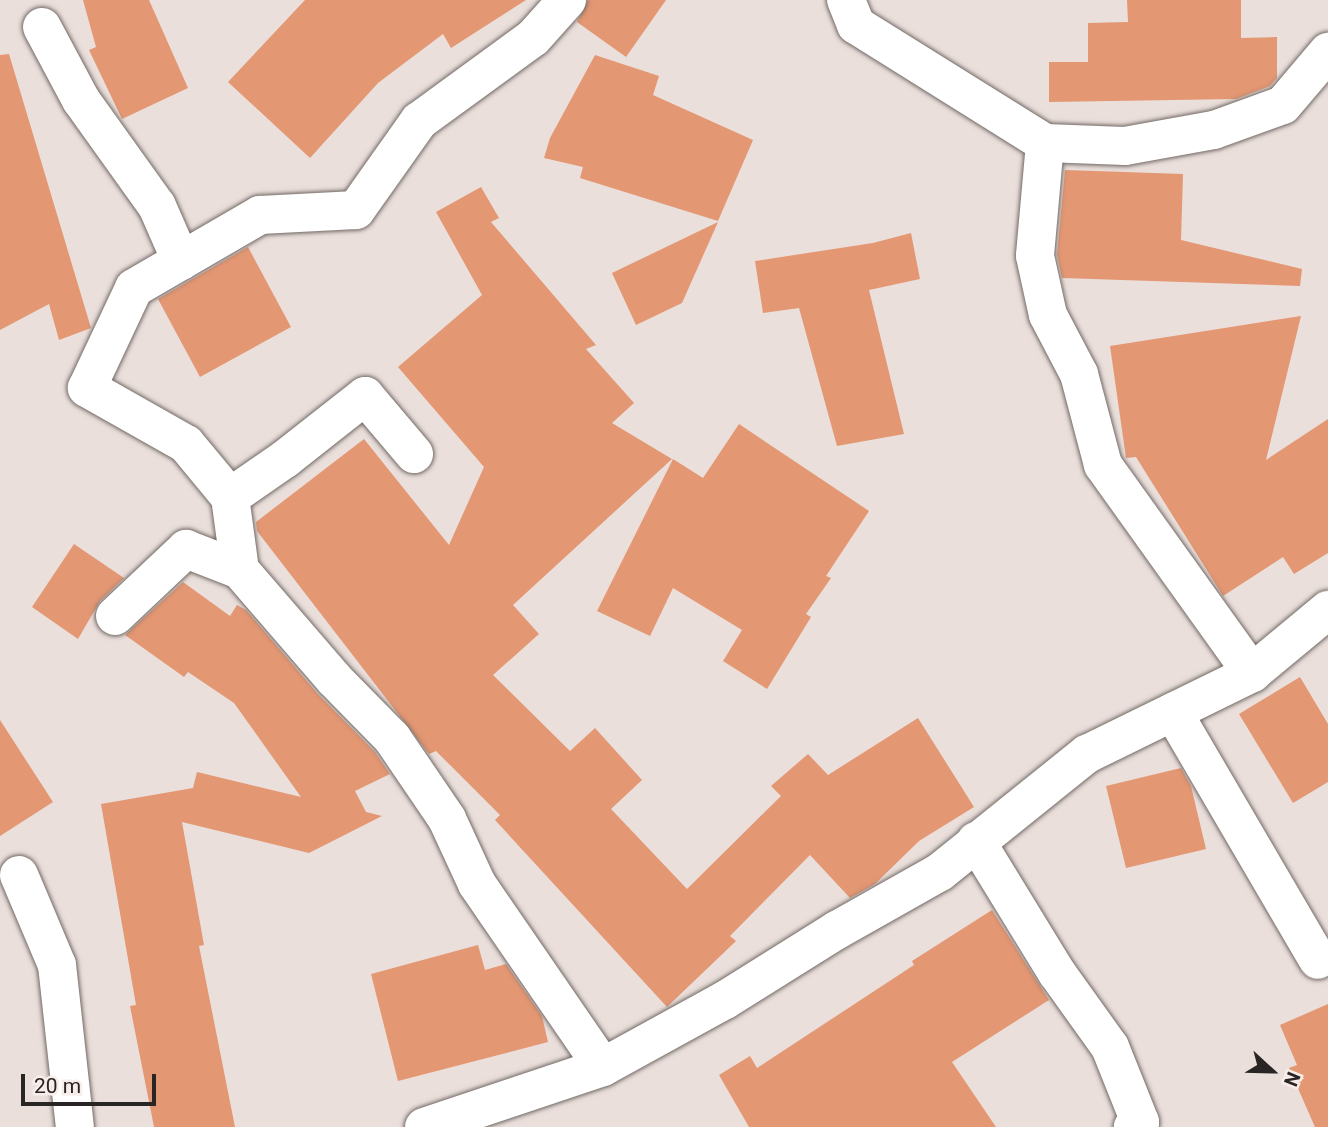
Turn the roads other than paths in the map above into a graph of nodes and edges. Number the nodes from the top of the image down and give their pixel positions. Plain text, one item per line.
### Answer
1 (567, 0) edge
2 (846, 0) edge
3 (42, 27) dead end
4 (1328, 52) edge
5 (1045, 143) junction
6 (181, 261) junction
7 (414, 454) dead end
8 (230, 497) junction
9 (240, 570) junction
10 (1328, 610) edge
11 (115, 616) dead end
12 (1252, 673) junction
13 (1173, 712) junction
14 (976, 841) junction
15 (19, 875) dead end
16 (1318, 960) dead end
17 (603, 1067) junction
18 (75, 1127) edge
19 (424, 1127) edge
20 (1133, 1127) edge

1 - 6 street
2 - 5 street
3 - 6 street
4 - 5 street
5 - 12 street
6 - 8 street
7 - 8 street
8 - 9 street
9 - 11 street
9 - 17 street
10 - 12 street
12 - 13 street
13 - 14 street
13 - 16 street
14 - 17 street
14 - 20 street
15 - 18 street
17 - 19 street

